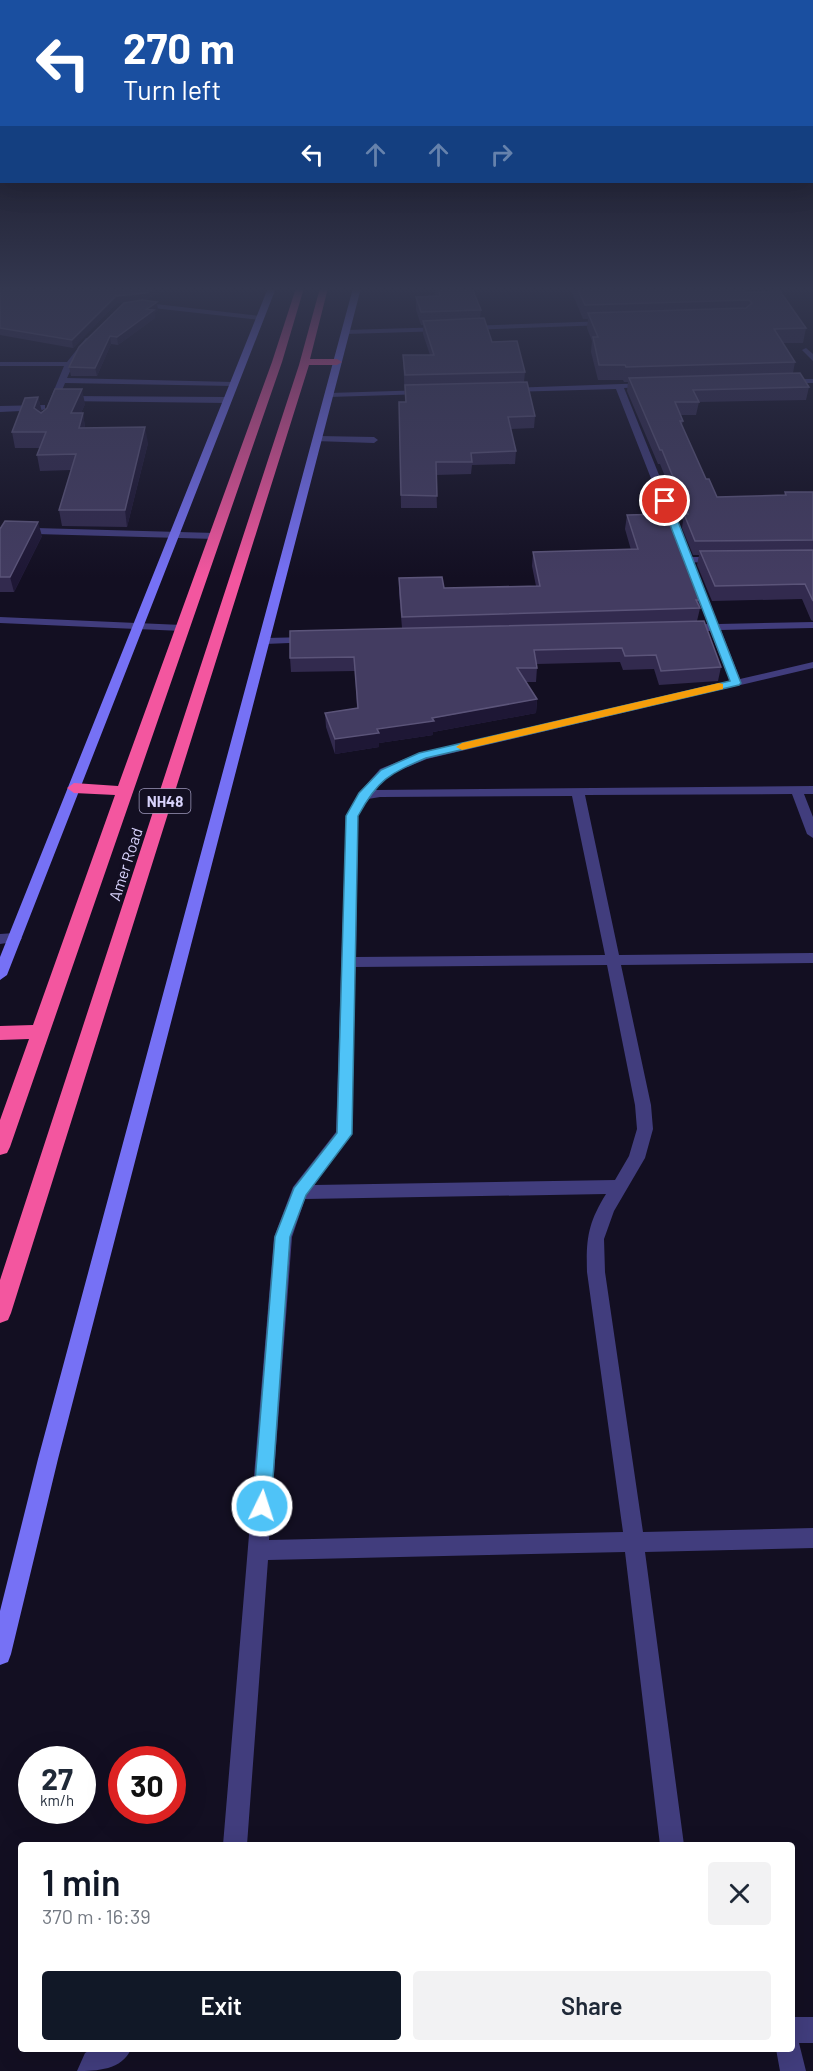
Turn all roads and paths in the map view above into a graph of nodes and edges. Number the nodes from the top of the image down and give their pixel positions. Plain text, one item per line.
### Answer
1 (233, 384) edge
2 (60, 385) edge
3 (269, 385) edge
4 (298, 385) edge
5 (332, 385) edge
6 (652, 385) edge
7 (619, 386) junction
8 (503, 390) edge
9 (433, 392) edge
10 (329, 395) junction
11 (227, 400) junction
12 (51, 407) junction
13 (0, 409) edge
14 (318, 439) junction
15 (374, 440) dead end
16 (0, 530) edge
17 (174, 534) junction
18 (215, 536) junction
19 (684, 551) junction
20 (733, 560) edge
21 (0, 620) edge
22 (138, 625) junction
23 (813, 625) edge
24 (713, 627) junction
25 (182, 628) junction
26 (678, 629) edge
27 (323, 640) edge
28 (265, 641) junction
29 (813, 665) edge
30 (736, 683) junction
31 (74, 788) junction
32 (813, 790) edge
33 (124, 791) junction
34 (797, 791) junction
35 (578, 794) junction
36 (363, 796) junction
37 (813, 834) edge
38 (7, 939) edge
39 (813, 958) edge
40 (612, 960) junction
41 (348, 962) junction
42 (0, 975) edge
43 (40, 1032) junction
44 (0, 1033) edge
45 (0, 1147) edge
46 (620, 1187) junction
47 (299, 1192) junction
48 (0, 1313) edge
49 (813, 1538) edge
50 (634, 1542) junction
51 (258, 1550) junction
52 (0, 1654) edge
53 (235, 1842) edge
54 (672, 1842) edge
55 (813, 2030) edge
56 (795, 2031) edge
57 (112, 2052) edge
58 (790, 2052) edge
59 (90, 2071) edge
60 (793, 2071) edge

1 - 11 street
2 - 12 street
3 - 18 highway, Amer Road / NH48
4 - 48 highway, Amer Road / NH48
5 - 10 street
6 - 7 street
7 - 8 street
7 - 19 street
9 - 10 street
10 - 14 street
11 - 12 street
11 - 17 street
12 - 13 street
14 - 15 street
14 - 28 street
16 - 17 street
17 - 18 street
17 - 22 street
18 - 25 highway, Amer Road / NH48
19 - 20 street
19 - 24 street
21 - 22 street
22 - 25 street
22 - 31 street
23 - 24 street
24 - 26 street
24 - 30 street
25 - 33 highway, Amer Road / NH48
27 - 28 street
28 - 52 street
29 - 30 street
30 - 36 street
31 - 33 highway
31 - 38 street
32 - 34 street
33 - 43 highway, Amer Road / NH48
34 - 35 street
34 - 37 street
35 - 36 street
35 - 40 street
36 - 41 street
38 - 42 street
39 - 40 street
40 - 41 street
40 - 46 street
41 - 47 street
43 - 44 highway
43 - 45 highway, Amer Road / NH48
46 - 47 street
46 - 50 street
47 - 51 street
49 - 50 street
50 - 51 street
50 - 54 street
51 - 53 street
55 - 56 street
57 - 59 street
58 - 60 street

